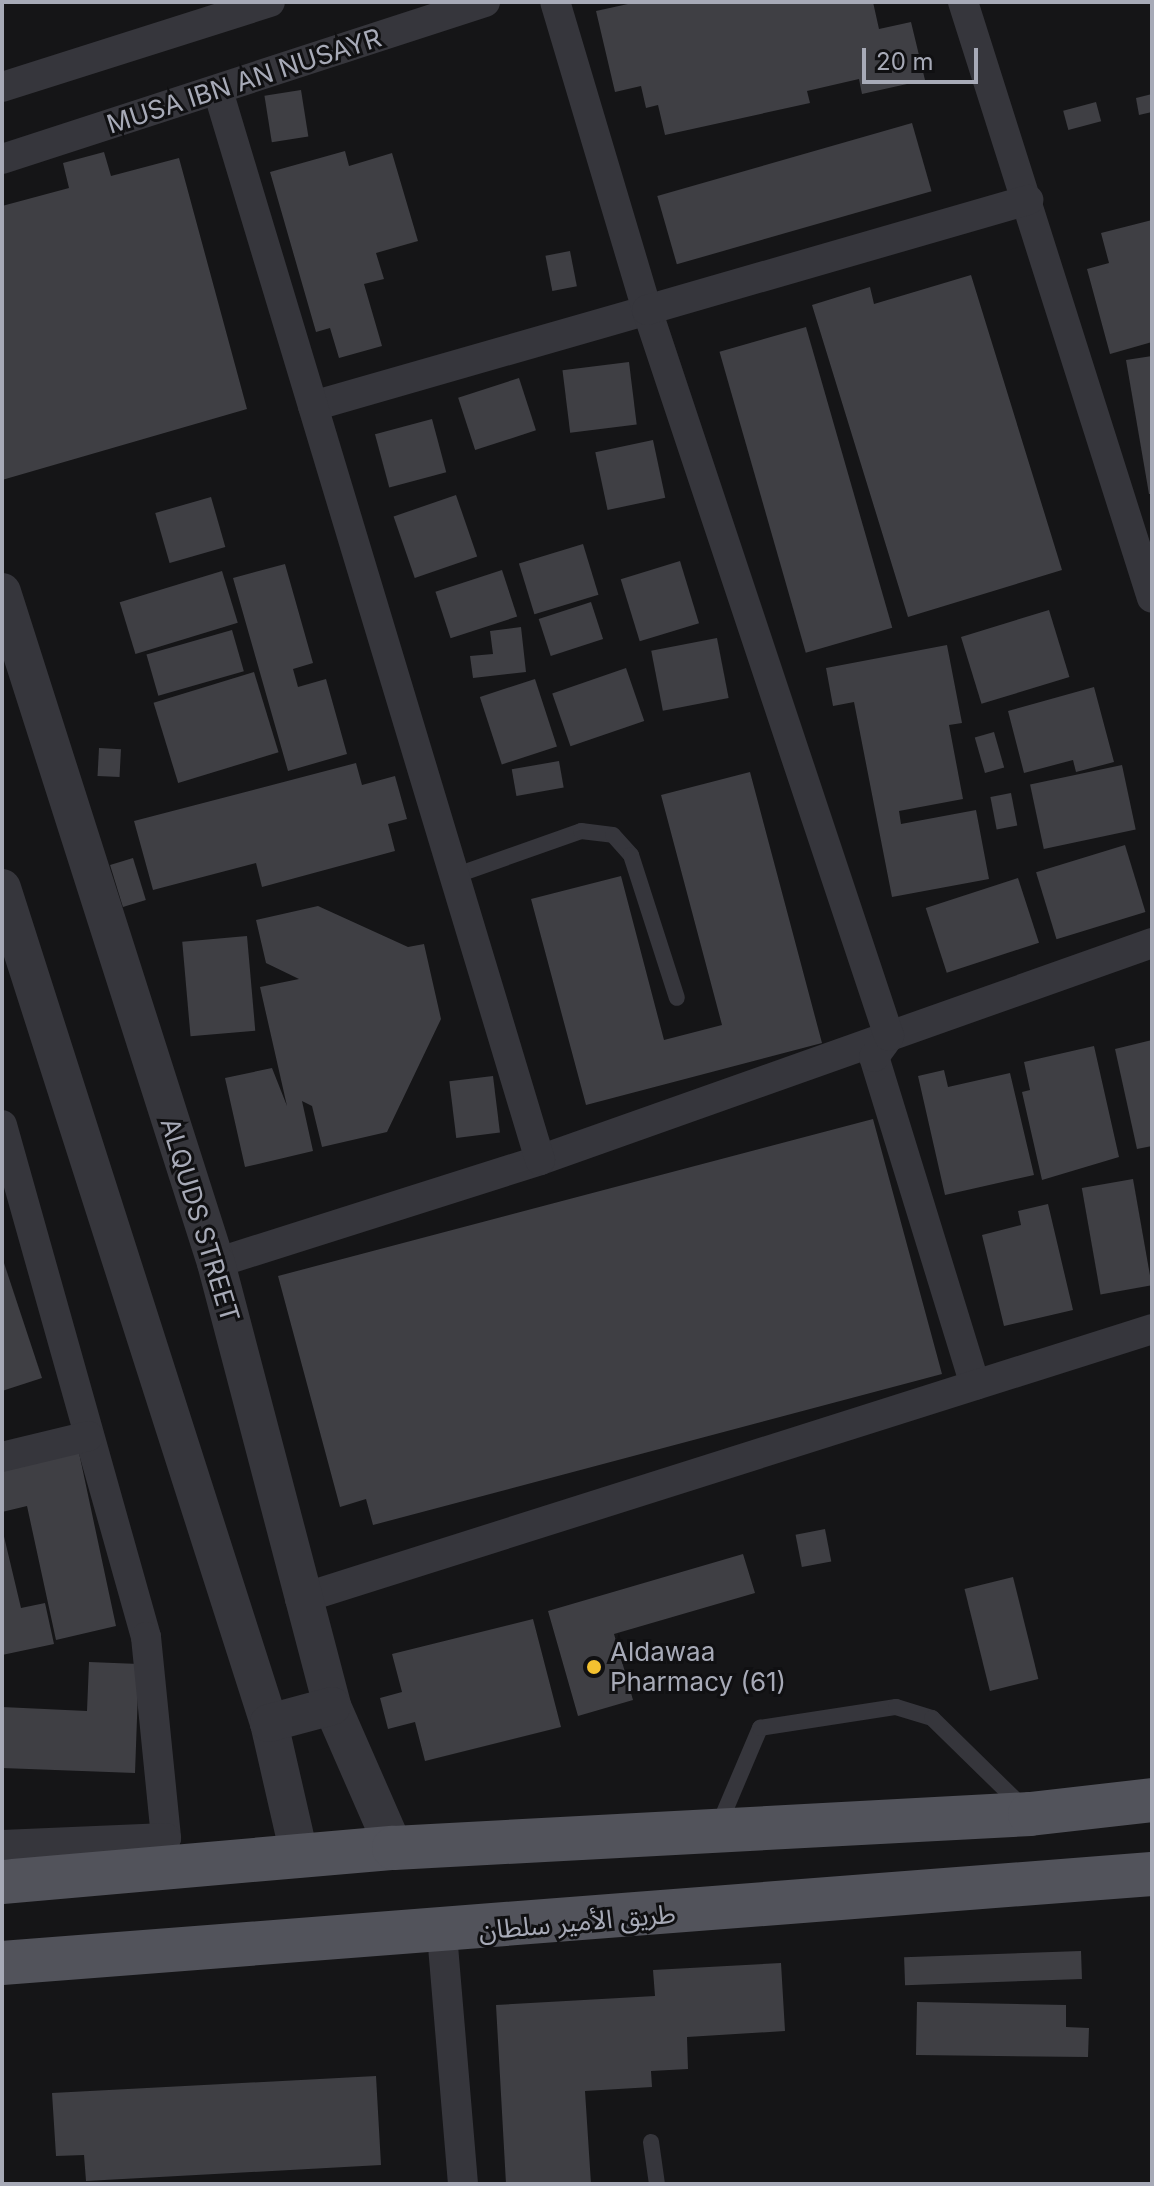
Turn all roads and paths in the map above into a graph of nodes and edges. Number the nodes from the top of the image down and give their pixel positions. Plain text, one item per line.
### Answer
1 (270, 2) edge
2 (485, 2) edge
3 (555, 2) edge
4 (963, 2) edge
5 (2, 87) edge
6 (218, 91) junction
7 (2, 159) edge
8 (1028, 200) junction
9 (647, 310) junction
10 (313, 406) junction
11 (2, 592) edge
12 (1152, 598) edge
13 (454, 876) junction
14 (2, 888) edge
15 (1152, 943) edge
16 (677, 998) dead end
17 (889, 1036) junction
18 (2, 1125) edge
19 (540, 1160) junction
20 (216, 1263) junction
21 (1152, 1329) edge
22 (975, 1385) junction
23 (89, 1436) junction
24 (2, 1457) edge
25 (300, 1599) junction
26 (332, 1706) junction
27 (269, 1723) junction
28 (1152, 1800) edge
29 (1030, 1814) junction
30 (718, 1827) junction
31 (2, 1845) edge
32 (394, 1848) junction
33 (300, 1858) junction
34 (1152, 1874) edge
35 (2, 1882) edge
36 (442, 1934) junction
37 (2, 1963) edge
38 (651, 2142) dead end
39 (463, 2184) edge
40 (657, 2184) edge

1 - 5 street
2 - 6 street, MUSA IBN AN NUSAYR
3 - 9 street
4 - 8 street
6 - 7 street, MUSA IBN AN NUSAYR
6 - 10 street
8 - 9 street
8 - 12 street
9 - 10 street
9 - 17 street
10 - 13 street
11 - 20 street, ALQUDS STREET
13 - 16 lane
13 - 19 street
14 - 27 street
15 - 17 street
17 - 19 street
17 - 22 street
18 - 23 street
19 - 20 street
20 - 25 street, ALQUDS STREET
21 - 22 street
22 - 25 street
23 - 24 street
23 - 31 street
25 - 26 street, ALQUDS STREET
26 - 27 street
26 - 32 street, ALQUDS STREET
27 - 33 street
28 - 29 main road
29 - 30 main road
29 - 30 lane
30 - 32 main road
32 - 33 main road
33 - 35 main road
34 - 36 main road, طريق الأمير سلطان
36 - 37 main road, طريق الأمير سلطان
36 - 39 street
38 - 40 lane

